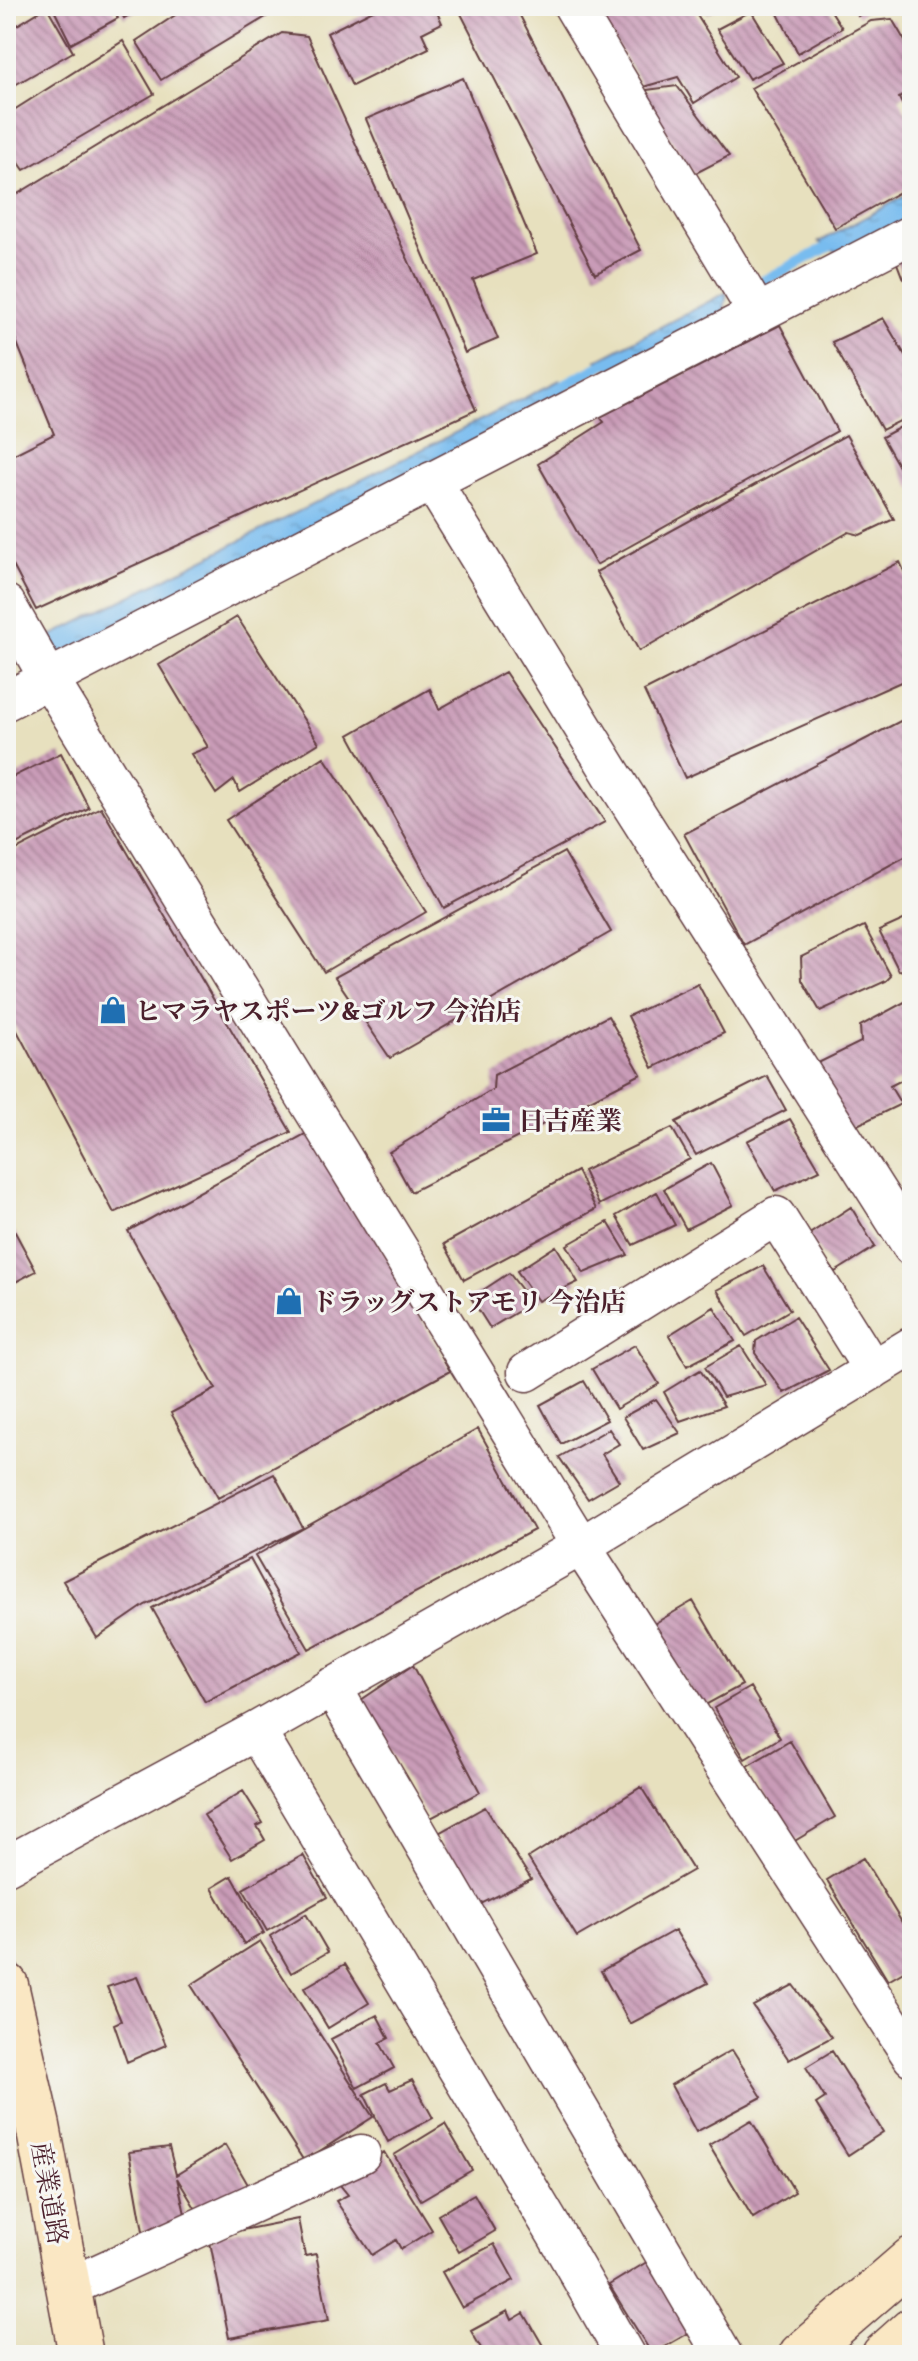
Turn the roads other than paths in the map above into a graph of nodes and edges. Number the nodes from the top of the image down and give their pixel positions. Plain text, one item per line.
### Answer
1 (573, 6) edge
2 (912, 234) edge
3 (758, 314) junction
4 (432, 481) junction
5 (6, 604) edge
6 (49, 679) junction
7 (6, 701) edge
8 (912, 1247) edge
9 (912, 1346) edge
10 (873, 1370) junction
11 (527, 1372) dead end
12 (581, 1546) junction
13 (332, 1687) junction
14 (256, 1731) junction
15 (6, 1866) edge
16 (6, 1985) edge
17 (912, 2057) edge
18 (361, 2154) dead end
19 (912, 2259) edge
20 (67, 2288) junction
21 (912, 2330) edge
22 (81, 2355) edge
23 (625, 2355) edge
24 (723, 2355) edge
25 (801, 2355) edge
26 (884, 2355) edge

1 - 3 street
2 - 3 street
3 - 4 street
4 - 6 street
4 - 8 street
5 - 6 street
6 - 7 street
6 - 12 street
9 - 10 street
10 - 11 street
10 - 12 street
12 - 13 street
12 - 17 street
13 - 14 street
13 - 24 street
14 - 15 street
14 - 23 street
16 - 20 street, 産業道路
18 - 20 street
19 - 25 street
20 - 22 street, 産業道路
21 - 26 street

